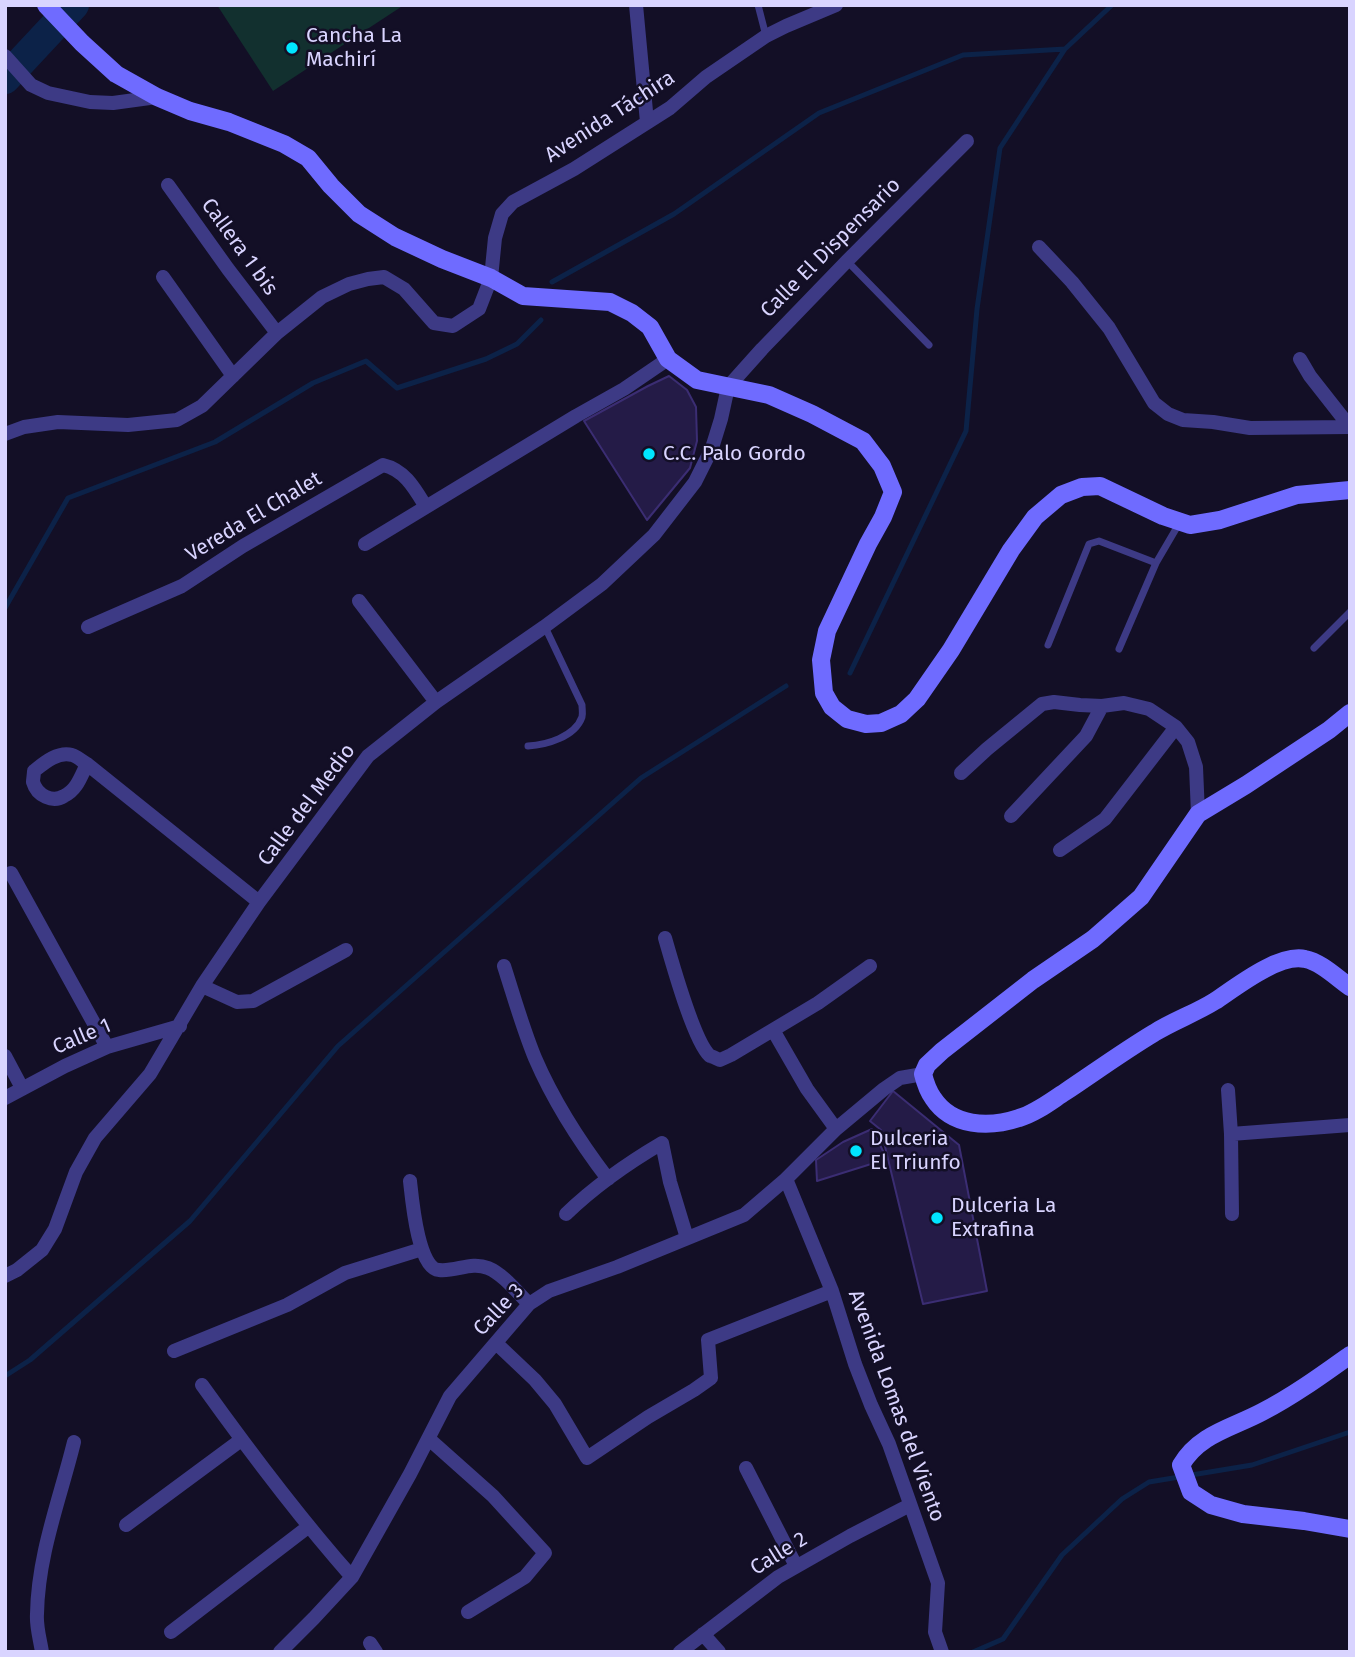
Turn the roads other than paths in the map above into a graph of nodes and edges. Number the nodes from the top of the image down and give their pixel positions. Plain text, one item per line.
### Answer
1 (46, 5) edge
2 (636, 5) edge
3 (758, 5) edge
4 (836, 5) edge
5 (766, 36) junction
6 (5, 56) edge
7 (157, 97) junction
8 (647, 122) junction
9 (967, 141) dead end
10 (168, 185) dead end
11 (1039, 247) dead end
12 (847, 261) junction
13 (163, 277) dead end
14 (491, 278) junction
15 (276, 334) junction
16 (929, 345) dead end
17 (668, 359) junction
18 (1300, 359) dead end
19 (233, 376) junction
20 (728, 387) junction
21 (1350, 427) edge
22 (5, 434) edge
23 (1350, 490) edge
24 (426, 507) junction
25 (1180, 522) junction
26 (365, 544) dead end
27 (1156, 563) junction
28 (359, 601) dead end
29 (1350, 612) edge
30 (88, 627) dead end
31 (544, 627) junction
32 (1048, 645) dead end
33 (1314, 648) dead end
34 (1119, 649) dead end
35 (436, 702) junction
36 (1102, 706) junction
37 (1350, 713) edge
38 (1177, 727) junction
39 (528, 746) dead end
40 (87, 764) dead end
41 (961, 773) dead end
42 (1198, 814) junction
43 (1011, 816) dead end
44 (1060, 850) dead end
45 (11, 873) dead end
46 (259, 902) junction
47 (665, 938) dead end
48 (346, 950) dead end
49 (504, 966) dead end
50 (870, 966) dead end
51 (202, 986) junction
52 (1350, 987) edge
53 (180, 1026) junction
54 (773, 1030) junction
55 (107, 1047) junction
56 (5, 1056) edge
57 (923, 1073) junction
58 (22, 1088) junction
59 (1228, 1090) dead end
60 (5, 1098) edge
61 (1350, 1125) edge
62 (836, 1129) junction
63 (1231, 1134) junction
64 (786, 1178) junction
65 (608, 1179) junction
66 (410, 1181) dead end
67 (566, 1214) dead end
68 (1232, 1214) dead end
69 (687, 1238) junction
70 (422, 1249) junction
71 (5, 1276) edge
72 (832, 1291) junction
73 (529, 1304) junction
74 (496, 1343) junction
75 (174, 1351) dead end
76 (1350, 1355) edge
77 (202, 1385) dead end
78 (429, 1439) junction
79 (241, 1440) junction
80 (74, 1442) dead end
81 (746, 1468) dead end
82 (910, 1505) junction
83 (126, 1525) dead end
84 (308, 1527) junction
85 (1350, 1529) edge
86 (796, 1566) junction
87 (352, 1577) junction
88 (468, 1612) dead end
89 (171, 1632) dead end
90 (702, 1634) junction
91 (42, 1652) edge
92 (280, 1652) edge
93 (680, 1652) edge
94 (719, 1652) edge
95 (942, 1652) edge

1 - 7 main road
2 - 8 street
3 - 5 lane
4 - 5 street, Avenida Táchira
5 - 8 street, Avenida Táchira
6 - 7 street
7 - 14 main road
8 - 14 street, Avenida Táchira
9 - 12 street, Calle El Dispensario
10 - 15 street, Callera 1 bis
11 - 21 street
12 - 16 lane
12 - 20 street, Calle El Dispensario
13 - 19 street
14 - 15 street, Avenida Táchira
14 - 17 main road
15 - 19 street
17 - 20 main road
17 - 24 street
18 - 21 street
19 - 22 street
20 - 25 main road
20 - 31 street, Calle del Medio
23 - 25 main road
24 - 26 street
24 - 30 street, Vereda El Chalet
25 - 27 lane
27 - 32 lane
27 - 34 lane
28 - 35 street
29 - 33 lane
31 - 35 street, Calle del Medio
31 - 39 lane
35 - 46 street, Calle del Medio
36 - 38 street
36 - 41 street
36 - 43 street
37 - 42 main road
38 - 42 street
38 - 44 street
40 - 46 street
42 - 57 main road
45 - 55 street
46 - 51 street, Calle del Medio
47 - 54 street
48 - 51 street
49 - 65 street
50 - 54 street
51 - 53 street, Calle del Medio
52 - 57 main road
53 - 55 street, Calle 1
53 - 71 street, Calle del Medio
54 - 62 street
55 - 58 street, Calle 1
56 - 58 street
57 - 62 street, Calle 3
58 - 60 street, Calle 1
59 - 63 street
61 - 63 street
62 - 64 street, Calle 3
63 - 68 street
64 - 69 street, Calle 3
64 - 72 street, Avenida Lomas del Viento
65 - 67 street
65 - 69 street
66 - 70 street
69 - 73 street, Calle 3
70 - 73 street
70 - 75 street
72 - 74 street
72 - 82 street, Avenida Lomas del Viento
73 - 74 street, Calle 3
74 - 78 street, Calle 3
76 - 85 main road
77 - 79 street
78 - 87 street, Calle 3
78 - 88 street
79 - 83 street
79 - 84 street
80 - 91 street
81 - 86 street
82 - 86 street, Calle 2
82 - 95 street, Avenida Lomas del Viento
84 - 87 street
84 - 89 street
86 - 90 street, Calle 2
87 - 92 street, Calle 3
90 - 93 street, Calle 2
90 - 94 street

